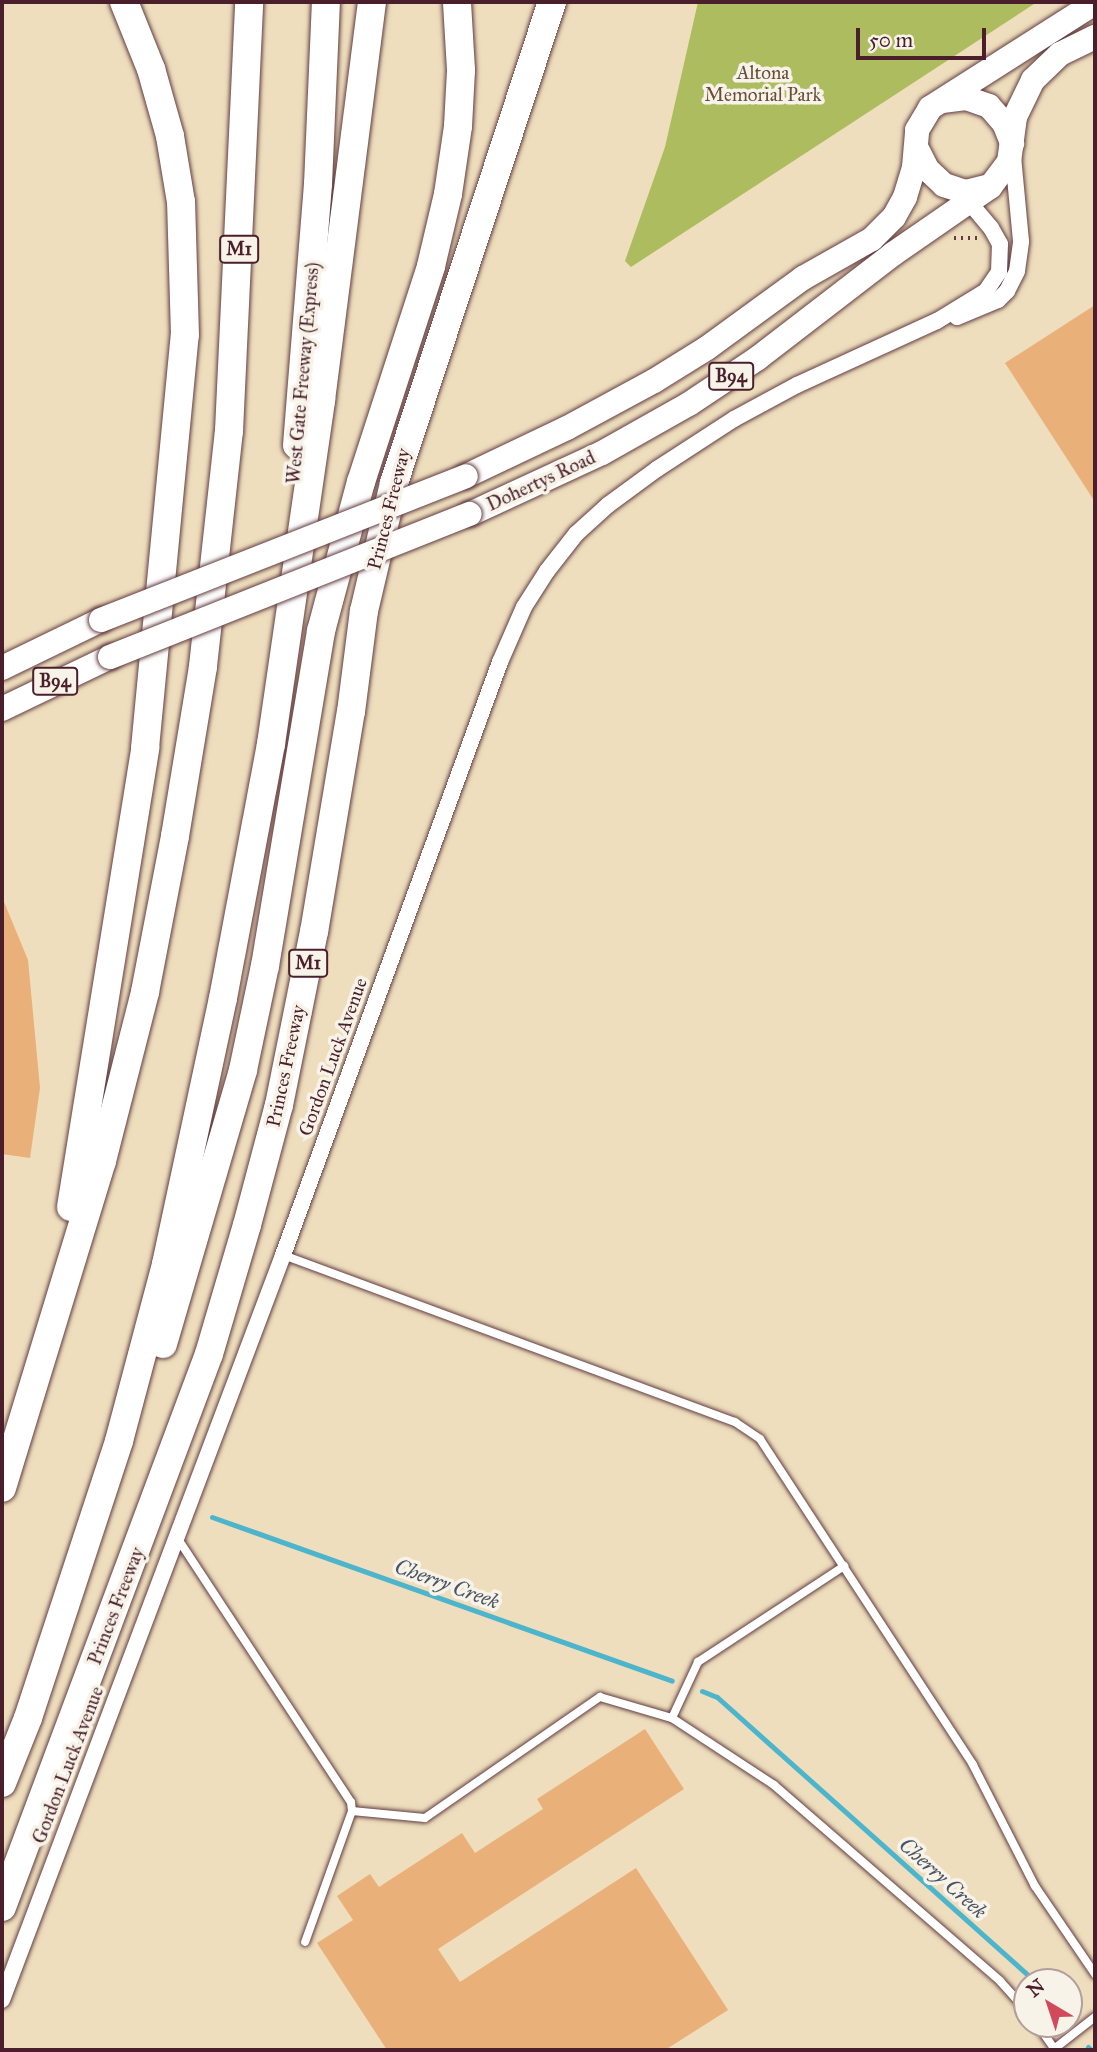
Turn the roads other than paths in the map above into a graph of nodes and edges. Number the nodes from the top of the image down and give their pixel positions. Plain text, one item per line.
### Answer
1 (124, 2) edge
2 (249, 2) edge
3 (327, 2) edge
4 (372, 2) edge
5 (457, 2) edge
6 (552, 2) edge
7 (1095, 3) edge
8 (1095, 37) edge
9 (938, 102) junction
10 (915, 142) junction
11 (1012, 149) junction
12 (964, 196) junction
13 (937, 321) junction
14 (2, 668) edge
15 (2, 709) edge
16 (271, 744) junction
17 (283, 1255) junction
18 (16, 1448) junction
19 (2, 1488) edge
20 (176, 1538) junction
21 (844, 1566) junction
22 (27, 1718) junction
23 (672, 1718) junction
24 (2, 1783) edge
25 (352, 1811) junction
26 (2, 1908) edge
27 (305, 1942) dead end
28 (1095, 1974) edge
29 (1013, 1995) edge
30 (2, 2000) edge
31 (1095, 2017) edge
32 (1055, 2050) edge

1 - 18 highway
2 - 18 highway, M1
3 - 16 highway, West Gate Freeway (Express)
4 - 16 highway
5 - 22 highway
6 - 26 highway, Princes Freeway / M1
7 - 9 main road, Dohertys Road / B94
8 - 11 main road, Dohertys Road / B94
9 - 10 main road, Dohertys Road / B94
9 - 11 main road
10 - 12 main road
10 - 14 main road, Dohertys Road / B94, bridge
11 - 12 main road, Dohertys Road / B94
11 - 13 street, Gordon Luck Avenue
12 - 13 street, Gordon Luck Avenue
12 - 15 main road, Dohertys Road / B94, bridge
13 - 17 street, Gordon Luck Avenue
16 - 22 highway
17 - 20 street, Gordon Luck Avenue
17 - 21 lane
18 - 19 highway, M1
20 - 25 lane
20 - 30 street, Gordon Luck Avenue
21 - 23 lane
21 - 28 lane
22 - 24 highway
23 - 25 lane
23 - 29 lane
25 - 27 lane
31 - 32 lane

